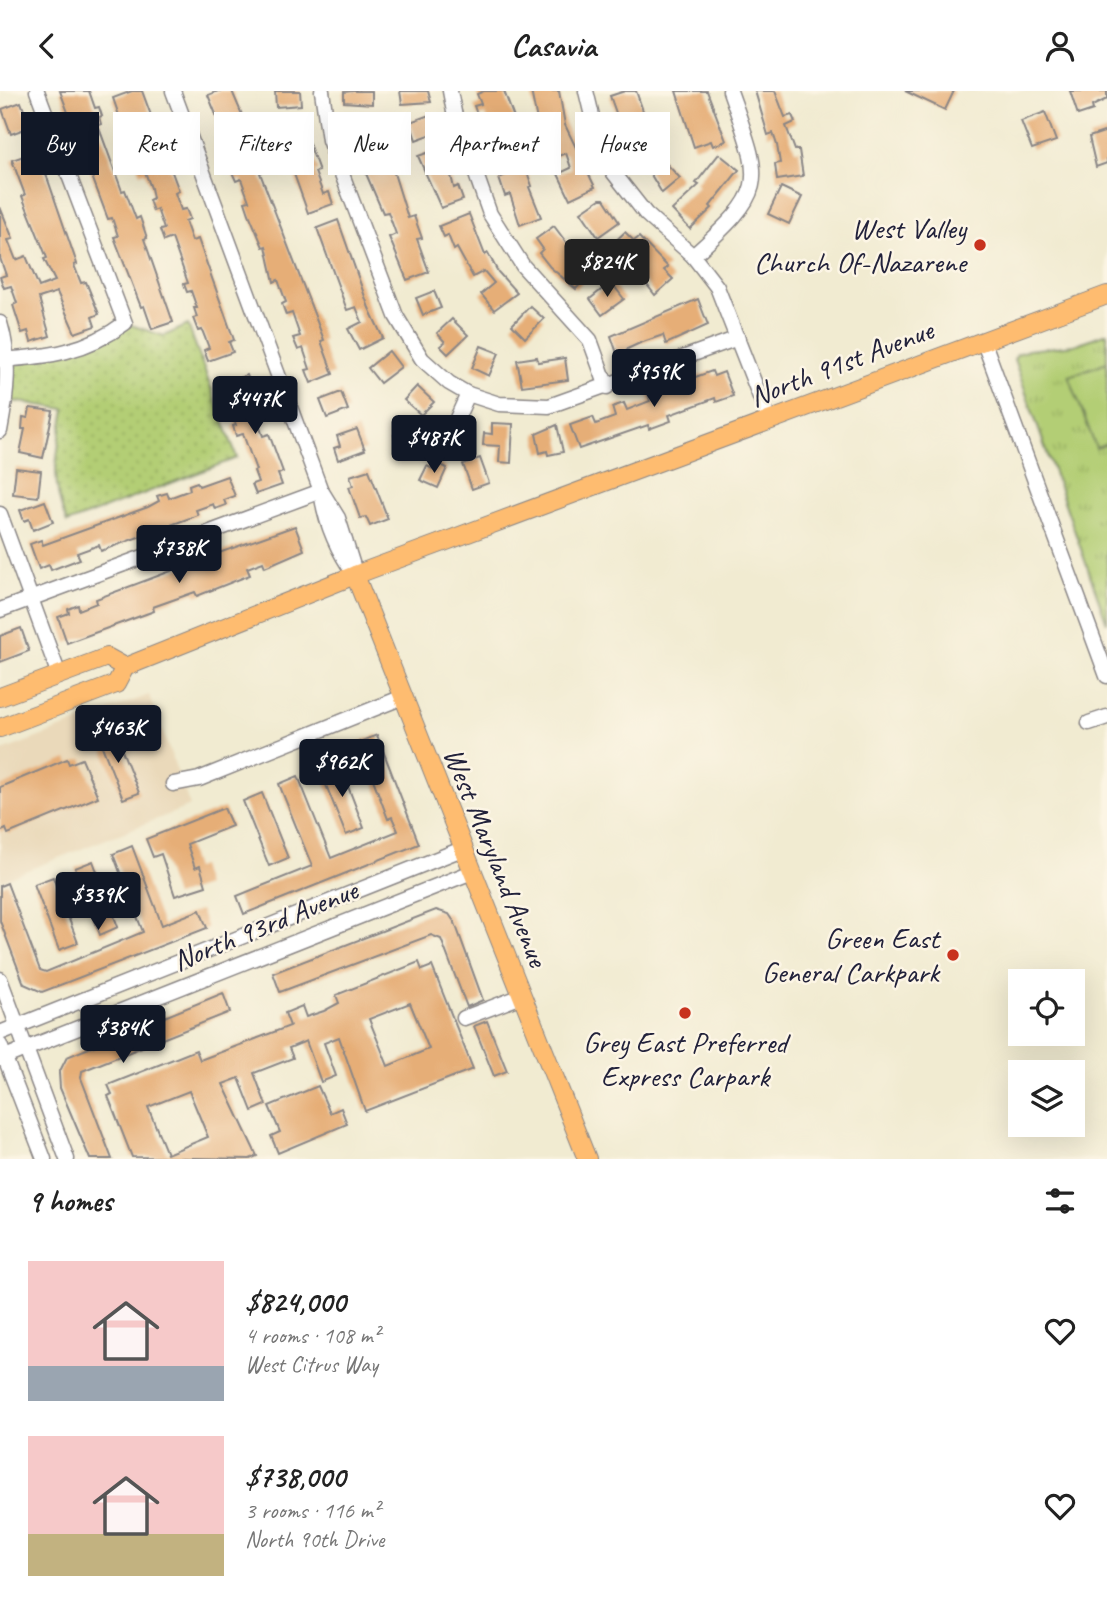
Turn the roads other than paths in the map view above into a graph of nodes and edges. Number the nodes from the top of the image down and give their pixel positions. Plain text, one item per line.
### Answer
1 (37, 91) edge
2 (173, 91) edge
3 (322, 91) edge
4 (450, 91) edge
5 (586, 91) edge
6 (730, 91) edge
7 (693, 256) junction
8 (1107, 295) edge
9 (0, 323) edge
10 (738, 338) junction
11 (983, 340) junction
12 (4, 360) edge
13 (607, 387) junction
14 (468, 394) junction
15 (769, 420) junction
16 (0, 431) edge
17 (449, 436) dead end
18 (321, 491) junction
19 (0, 514) edge
20 (355, 575) junction
21 (31, 599) junction
22 (0, 610) edge
23 (1101, 642) edge
24 (125, 667) junction
25 (59, 675) junction
26 (1107, 676) edge
27 (0, 697) edge
28 (403, 697) junction
29 (1107, 717) edge
30 (1089, 723) dead end
31 (0, 728) edge
32 (173, 784) dead end
33 (463, 849) junction
34 (472, 872) junction
35 (0, 979) edge
36 (522, 996) junction
37 (464, 1018) dead end
38 (18, 1026) junction
39 (0, 1033) edge
40 (25, 1049) junction
41 (1, 1054) edge
42 (44, 1159) edge
43 (67, 1159) edge
44 (587, 1159) edge

1 - 12 street
2 - 18 street, West Maryland Avenue
3 - 14 street
4 - 13 street
5 - 7 street
6 - 7 street
7 - 10 street
8 - 11 main road, North 91st Avenue
9 - 12 street
10 - 13 street
10 - 15 street
11 - 15 main road, North 91st Avenue
11 - 23 street
12 - 16 street
13 - 14 street
14 - 17 street
15 - 20 main road, North 91st Avenue
18 - 20 street, West Maryland Avenue
18 - 21 street
19 - 21 street
20 - 24 main road, North 91st Avenue
20 - 28 main road, West Maryland Avenue
21 - 22 street
21 - 25 street
23 - 26 street
24 - 25 main road
24 - 31 main road, North 91st Avenue
25 - 27 main road
28 - 32 street
28 - 33 main road, West Maryland Avenue
29 - 30 street
33 - 34 main road, West Maryland Avenue
33 - 38 street, North 93rd Avenue
34 - 36 main road, West Maryland Avenue
34 - 40 street, North 93rd Avenue
35 - 38 street
36 - 37 street
36 - 44 main road, West Maryland Avenue
38 - 39 street, North 93rd Avenue
38 - 40 street
40 - 41 street, North 93rd Avenue
40 - 43 street
41 - 42 street

